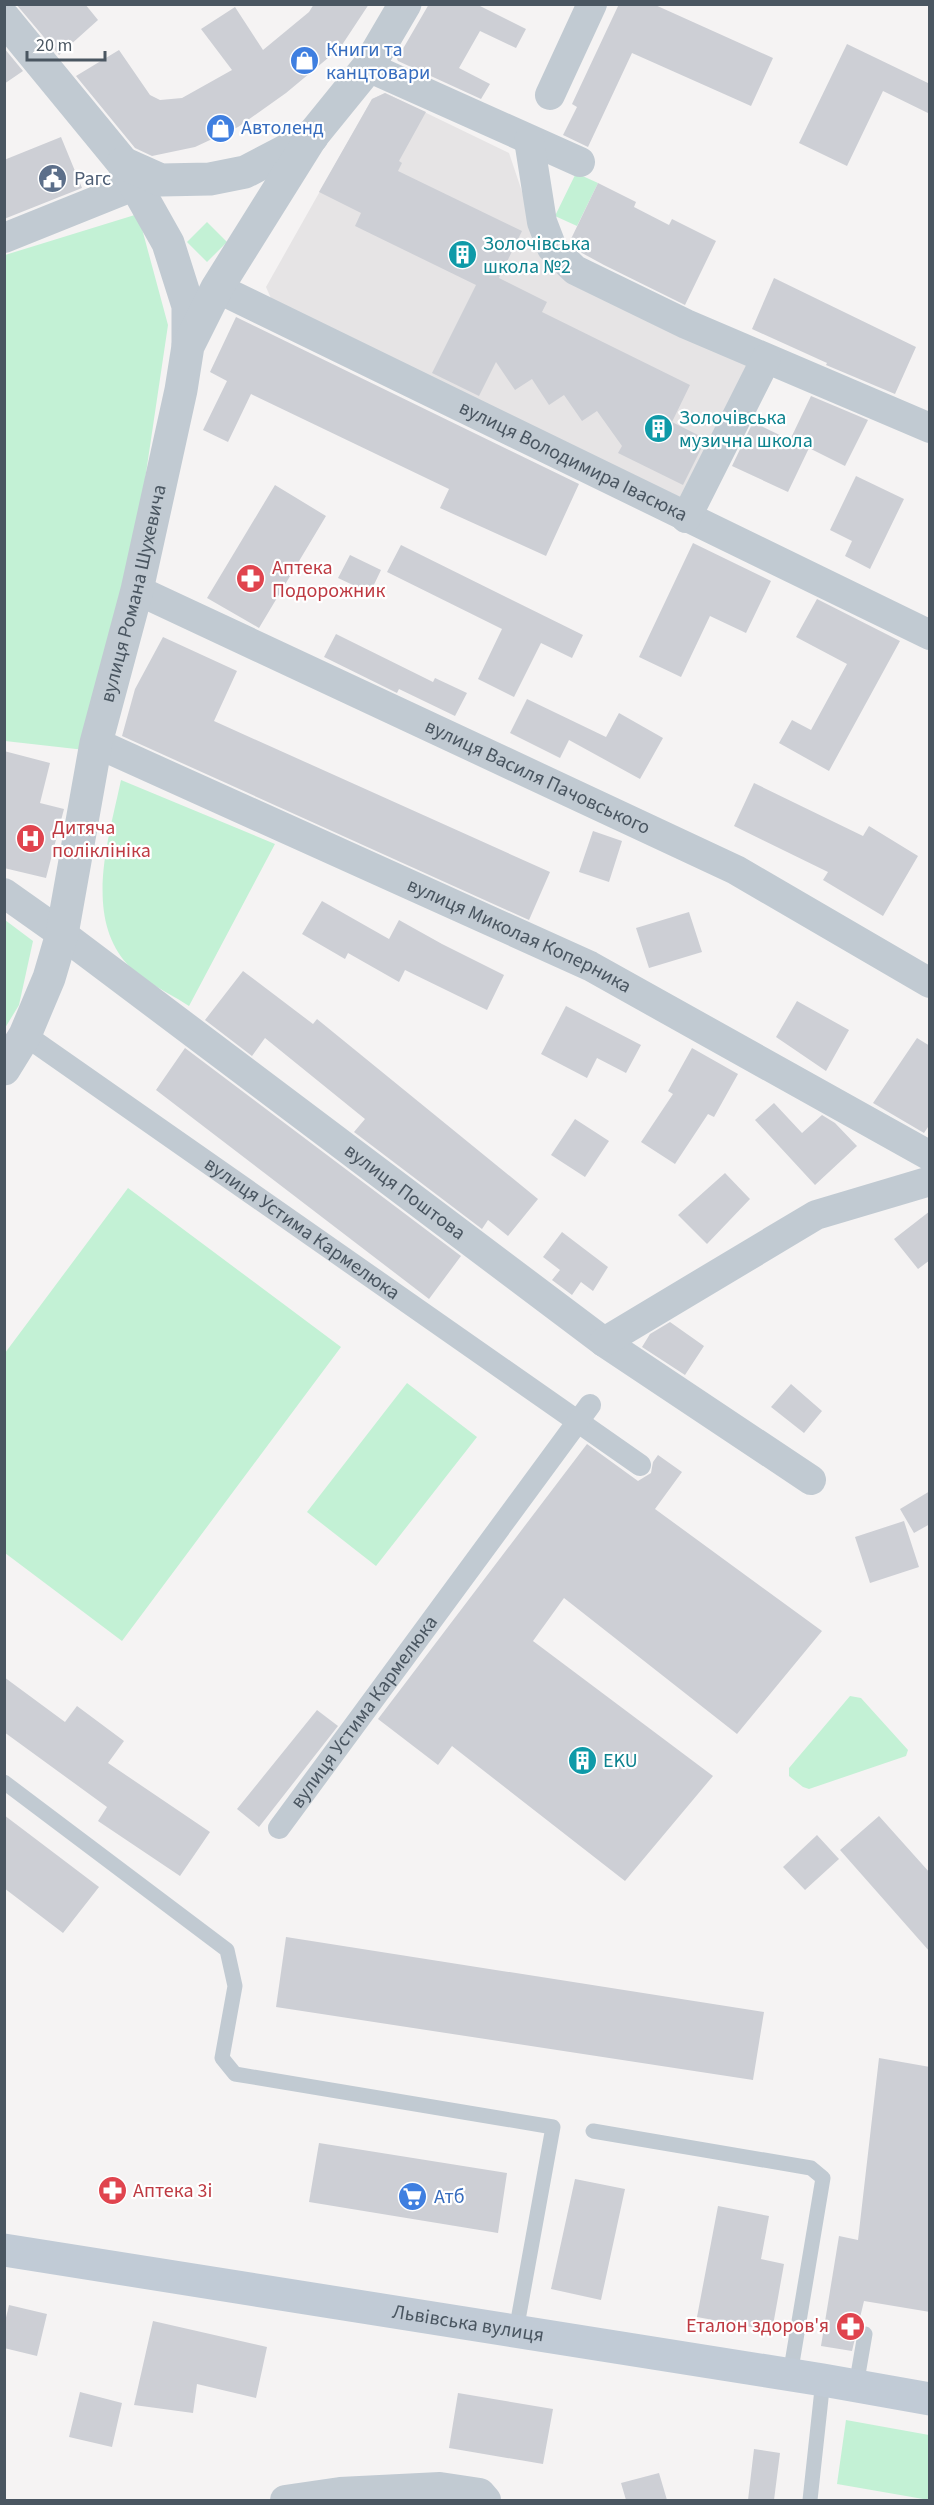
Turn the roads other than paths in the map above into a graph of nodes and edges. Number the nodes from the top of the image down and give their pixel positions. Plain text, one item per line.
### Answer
1 (405, 4) edge
2 (592, 4) edge
3 (4, 18) edge
4 (368, 67) junction
5 (550, 96) dead end
6 (312, 136) junction
7 (529, 140) junction
8 (580, 162) dead end
9 (129, 174) junction
10 (4, 238) edge
11 (217, 288) junction
12 (188, 346) junction
13 (766, 359) junction
14 (930, 428) edge
15 (686, 518) junction
16 (137, 590) junction
17 (930, 635) edge
18 (96, 743) junction
19 (4, 893) edge
20 (62, 934) junction
21 (930, 983) edge
22 (25, 1035) junction
23 (4, 1069) edge
24 (930, 1156) edge
25 (930, 1181) edge
26 (604, 1342) junction
27 (584, 1413) junction
28 (640, 1465) dead end
29 (811, 1480) dead end
30 (4, 1782) edge
31 (279, 1828) dead end
32 (593, 2131) dead end
33 (4, 2250) edge
34 (516, 2331) junction
35 (865, 2334) dead end
36 (790, 2375) junction
37 (824, 2380) junction
38 (855, 2386) junction
39 (930, 2400) edge
40 (285, 2500) edge
41 (486, 2500) edge
42 (810, 2500) edge

1 - 4 street, вулиця Романа Шухевича
2 - 5 street
3 - 9 street
4 - 6 street, вулиця Романа Шухевича
4 - 7 street
6 - 9 street
6 - 11 street, вулиця Романа Шухевича
7 - 8 street
7 - 13 street
9 - 10 street
9 - 12 street
11 - 12 street, вулиця Романа Шухевича
11 - 15 street, вулиця Володимира Івасюка
12 - 16 street, вулиця Романа Шухевича
13 - 14 street
13 - 15 street
15 - 17 street, вулиця Володимира Івасюка
16 - 18 street, вулиця Романа Шухевича
16 - 21 street, вулиця Василя Пачовського
18 - 20 street, вулиця Романа Шухевича
18 - 24 street, вулиця Миколая Коперника
19 - 20 street, вулиця Поштова
20 - 22 street, вулиця Романа Шухевича
20 - 26 street, вулиця Поштова
22 - 23 street, вулиця Романа Шухевича
22 - 27 street, вулиця Устима Кармелюка
25 - 26 street
26 - 29 street, вулиця Поштова
27 - 28 street, вулиця Устима Кармелюка
27 - 31 street, вулиця Устима Кармелюка
30 - 34 lane
32 - 36 lane
33 - 34 main road, Львівська вулиця
34 - 36 main road, Львівська вулиця
35 - 38 lane
36 - 37 main road, Львівська вулиця
37 - 38 main road, Львівська вулиця
37 - 42 lane
38 - 39 main road, Львівська вулиця
40 - 41 street

